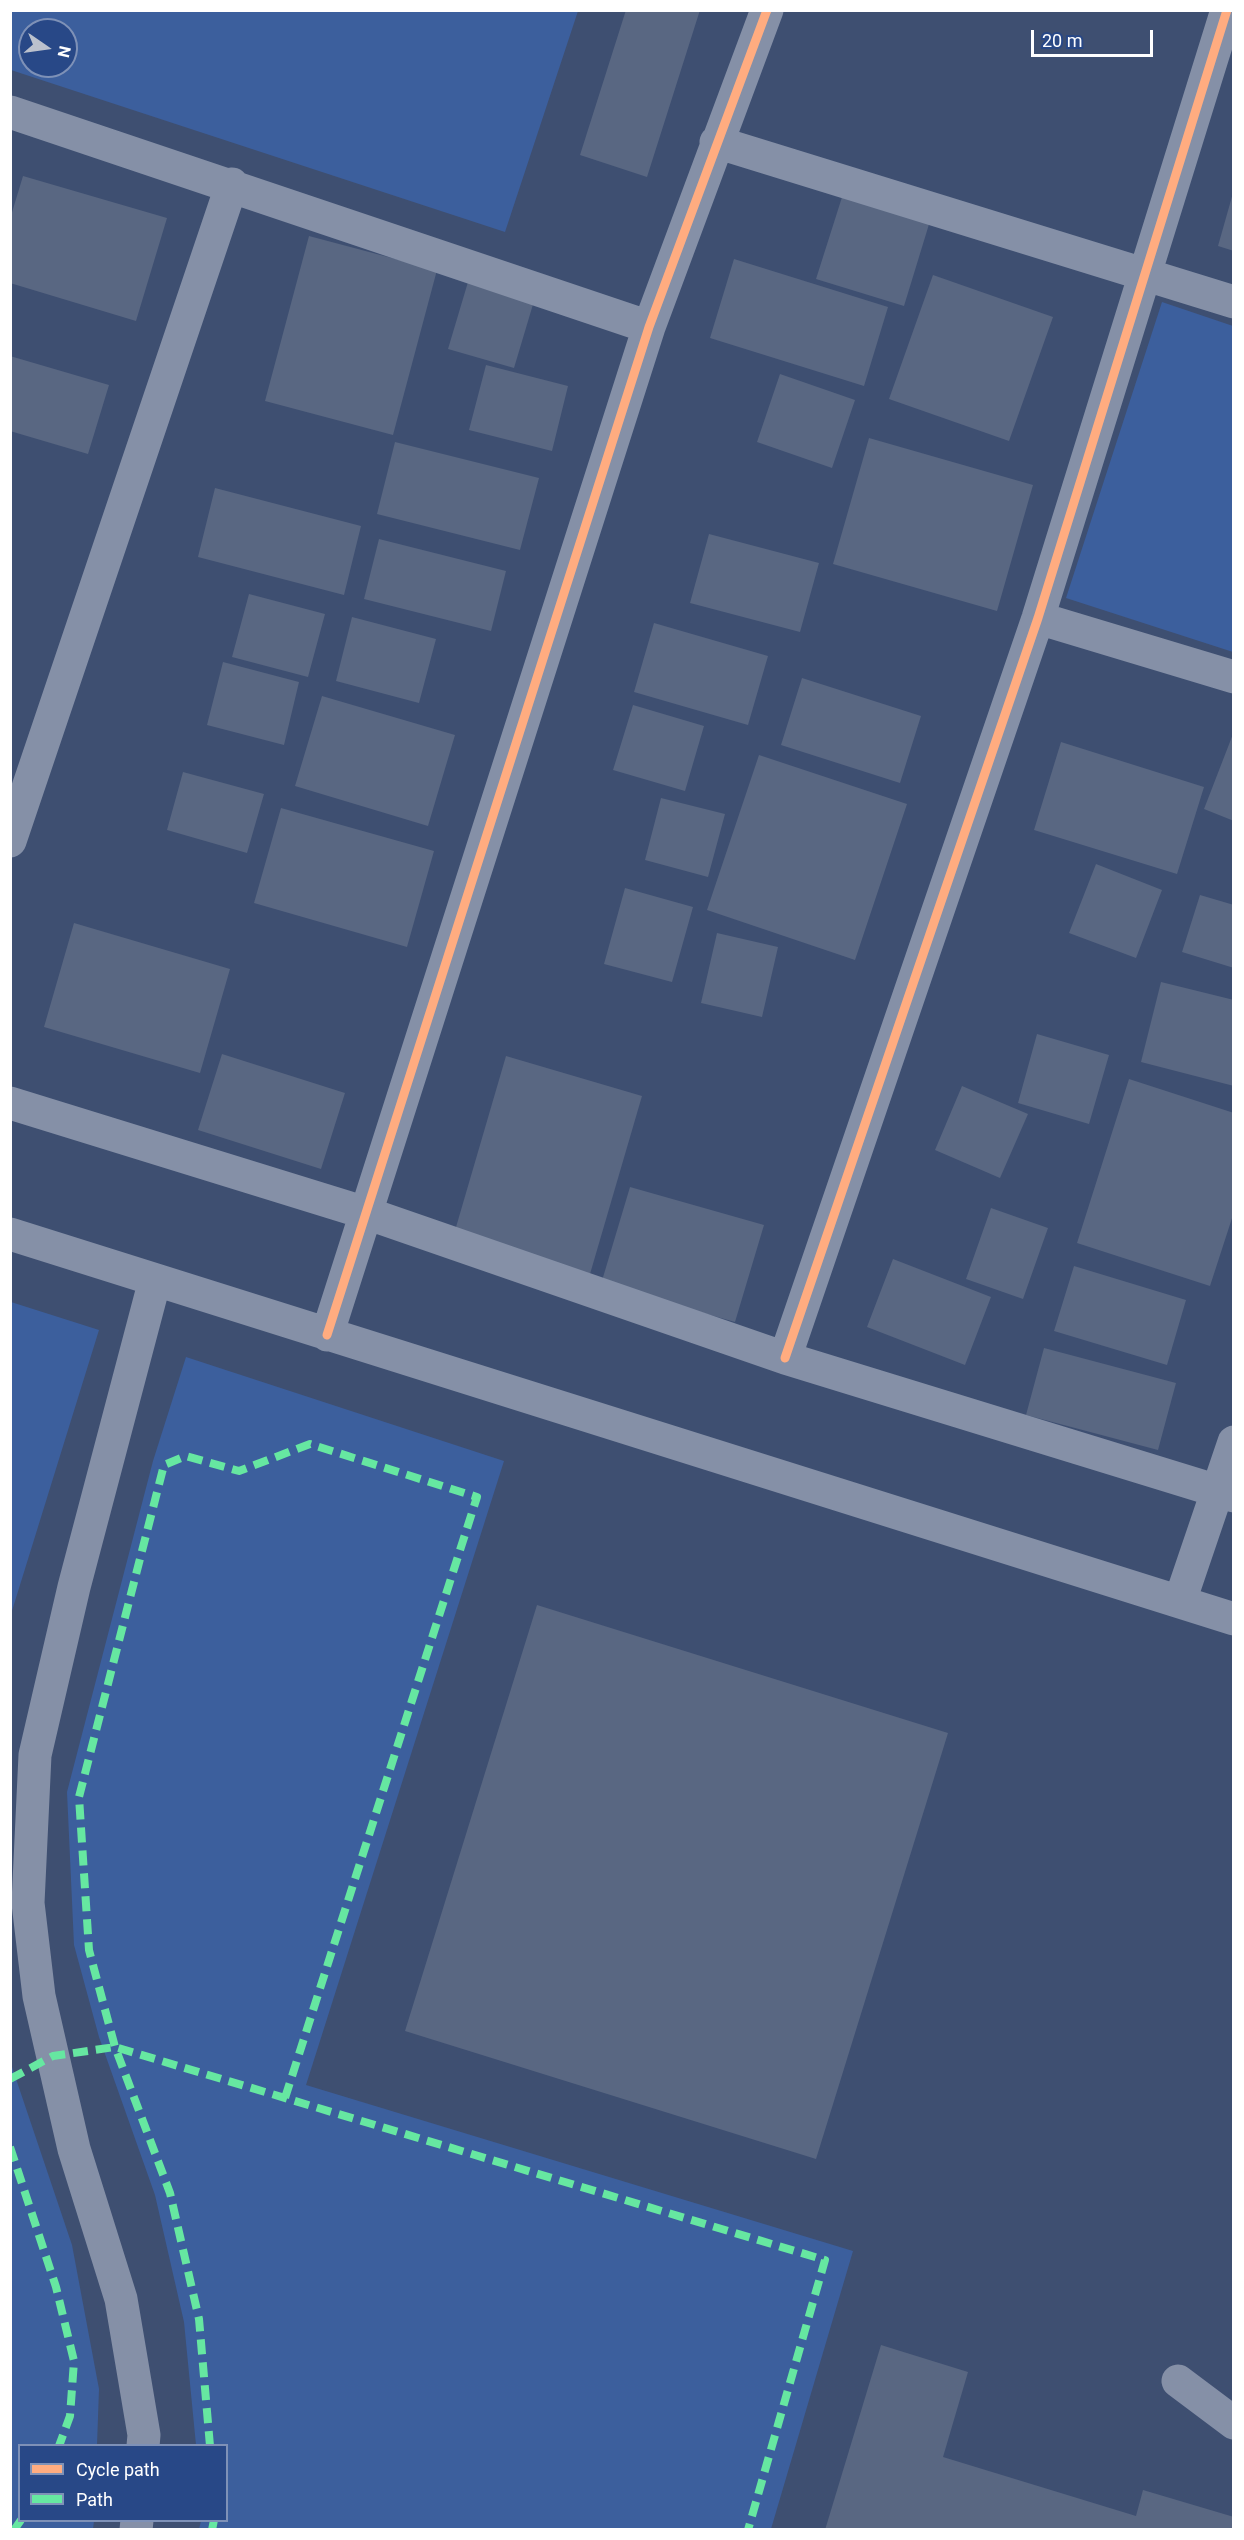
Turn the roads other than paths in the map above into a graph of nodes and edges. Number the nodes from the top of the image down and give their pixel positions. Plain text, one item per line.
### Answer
1 (767, 10) edge
2 (1227, 10) edge
3 (10, 111) edge
4 (716, 142) junction
5 (231, 184) junction
6 (1145, 275) junction
7 (1233, 302) edge
8 (649, 327) junction
9 (1038, 618) junction
10 (1233, 677) edge
11 (10, 841) edge
12 (10, 1103) edge
13 (366, 1213) junction
14 (10, 1234) edge
15 (155, 1280) junction
16 (327, 1335) junction
17 (784, 1358) junction
18 (1233, 1442) edge
19 (1225, 1494) edge
20 (1180, 1601) junction
21 (1233, 1619) edge
22 (1178, 2381) dead end
23 (1233, 2423) edge
24 (143, 2444) edge

1 - 4 street
2 - 6 street
3 - 5 street
4 - 6 street
4 - 8 street
5 - 8 street
5 - 11 street
6 - 7 street
6 - 9 street
8 - 13 street
9 - 10 street
9 - 17 street
12 - 13 street
13 - 16 street
13 - 17 street
14 - 15 street
15 - 16 street
15 - 24 street
16 - 20 street
17 - 19 street
18 - 19 street
19 - 20 street
20 - 21 street
22 - 23 street

